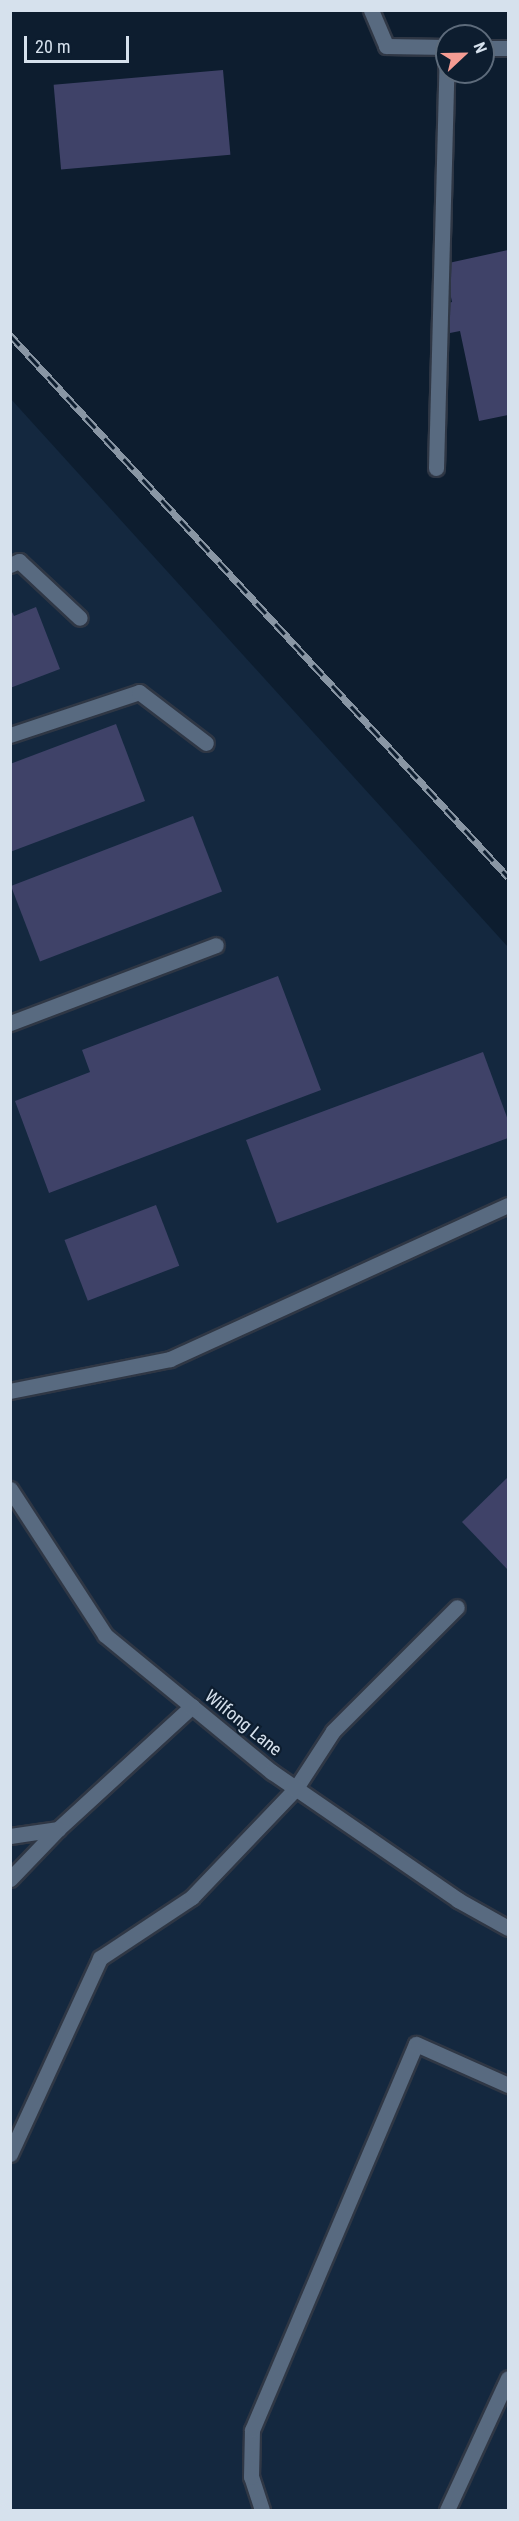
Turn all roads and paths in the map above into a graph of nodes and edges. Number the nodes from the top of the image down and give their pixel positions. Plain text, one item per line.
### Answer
1 (371, 10) edge
2 (435, 47) edge
3 (446, 84) edge
4 (436, 468) dead end
5 (10, 565) edge
6 (80, 618) dead end
7 (10, 735) edge
8 (206, 743) dead end
9 (216, 945) dead end
10 (10, 1023) edge
11 (508, 1204) edge
12 (10, 1391) edge
13 (10, 1489) edge
14 (458, 1607) dead end
15 (192, 1706) junction
16 (296, 1788) junction
17 (58, 1829) junction
18 (10, 1836) edge
19 (10, 1879) edge
20 (508, 1928) edge
21 (508, 2085) edge
22 (10, 2154) edge
23 (508, 2378) edge
24 (262, 2511) edge
25 (447, 2511) edge

1 - 2 street
3 - 4 street
5 - 6 street
7 - 8 street
9 - 10 street
11 - 12 street
13 - 15 street, Wilfong Lane
14 - 16 street
15 - 16 street, Wilfong Lane
15 - 17 street
16 - 20 street, Wilfong Lane
16 - 22 street
17 - 18 street
17 - 19 street
21 - 24 street
23 - 25 street

